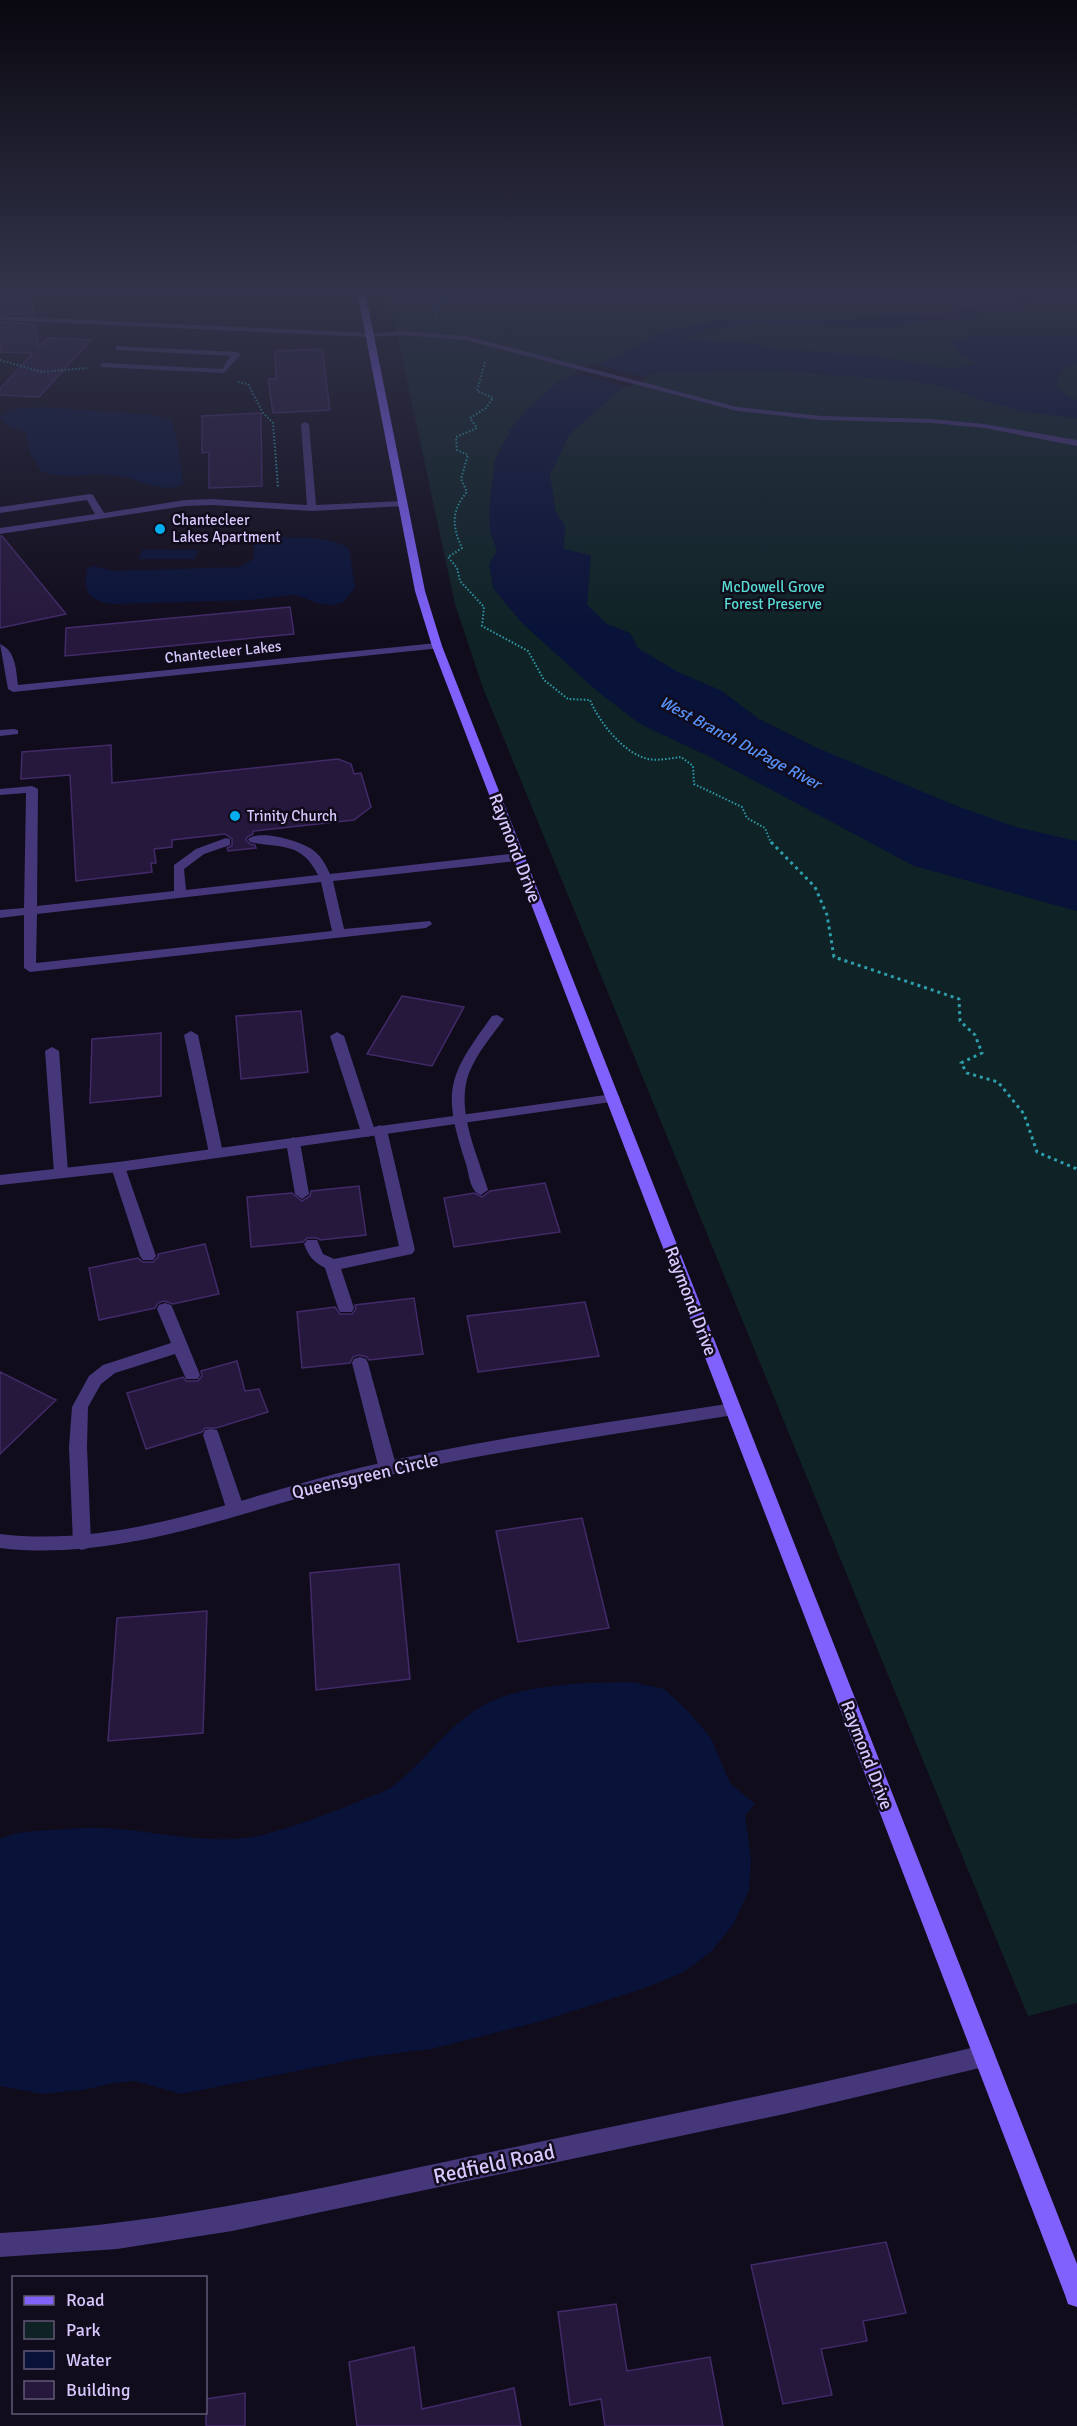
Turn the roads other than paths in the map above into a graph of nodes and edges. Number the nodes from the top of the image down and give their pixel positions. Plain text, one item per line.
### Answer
1 (383, 404) edge
2 (718, 404) edge
3 (305, 424) dead end
4 (1077, 443) edge
5 (402, 504) junction
6 (312, 508) junction
7 (0, 510) edge
8 (101, 516) junction
9 (0, 531) edge
10 (437, 646) junction
11 (0, 647) edge
12 (5, 658) edge
13 (13, 689) junction
14 (0, 690) edge
15 (14, 732) dead end
16 (0, 733) edge
17 (0, 792) edge
18 (254, 839) dead end
19 (226, 842) dead end
20 (518, 857) junction
21 (328, 879) junction
22 (180, 895) junction
23 (32, 911) junction
24 (0, 914) edge
25 (426, 924) dead end
26 (339, 934) junction
27 (497, 1019) dead end
28 (191, 1035) dead end
29 (337, 1036) dead end
30 (52, 1050) dead end
31 (613, 1098) junction
32 (461, 1119) junction
33 (374, 1131) junction
34 (293, 1142) junction
35 (216, 1153) junction
36 (118, 1167) junction
37 (61, 1172) junction
38 (0, 1180) edge
39 (481, 1190) dead end
40 (302, 1194) dead end
41 (312, 1244) dead end
42 (148, 1256) dead end
43 (332, 1265) junction
44 (346, 1308) dead end
45 (165, 1309) dead end
46 (180, 1346) junction
47 (360, 1363) dead end
48 (192, 1375) dead end
49 (733, 1409) junction
50 (211, 1435) dead end
51 (388, 1469) junction
52 (235, 1508) junction
53 (0, 1541) edge
54 (82, 1543) junction
55 (984, 2056) junction
56 (0, 2245) edge
57 (1077, 2295) edge

1 - 5 street, Raymond Drive
2 - 4 street
3 - 6 street
5 - 6 street
5 - 10 street, Raymond Drive
6 - 8 street
7 - 8 street
8 - 9 street
10 - 13 street, Chantecleer Lakes
10 - 20 street, Raymond Drive
11 - 12 street
12 - 13 street
13 - 14 street, Chantecleer Lakes
15 - 16 street
17 - 23 street
18 - 21 street
19 - 22 street
20 - 21 street
20 - 31 street, Raymond Drive
21 - 22 street
21 - 26 street
22 - 23 street
23 - 24 street
23 - 26 street
25 - 26 street
27 - 32 street
28 - 35 street
29 - 33 street
30 - 37 street
31 - 32 street
31 - 49 street, Raymond Drive
32 - 33 street
32 - 39 street
33 - 34 street
33 - 43 street
34 - 35 street
34 - 40 street
35 - 36 street
36 - 37 street
36 - 42 street
37 - 38 street
41 - 43 street
43 - 44 street
45 - 46 street
46 - 48 street
46 - 54 street
47 - 51 street
49 - 51 street, Queensgreen Circle
49 - 55 street, Raymond Drive
50 - 52 street
51 - 52 street, Queensgreen Circle
52 - 54 street, Queensgreen Circle
53 - 54 street, Queensgreen Circle
55 - 56 street, Redfield Road
55 - 57 street, Raymond Drive

